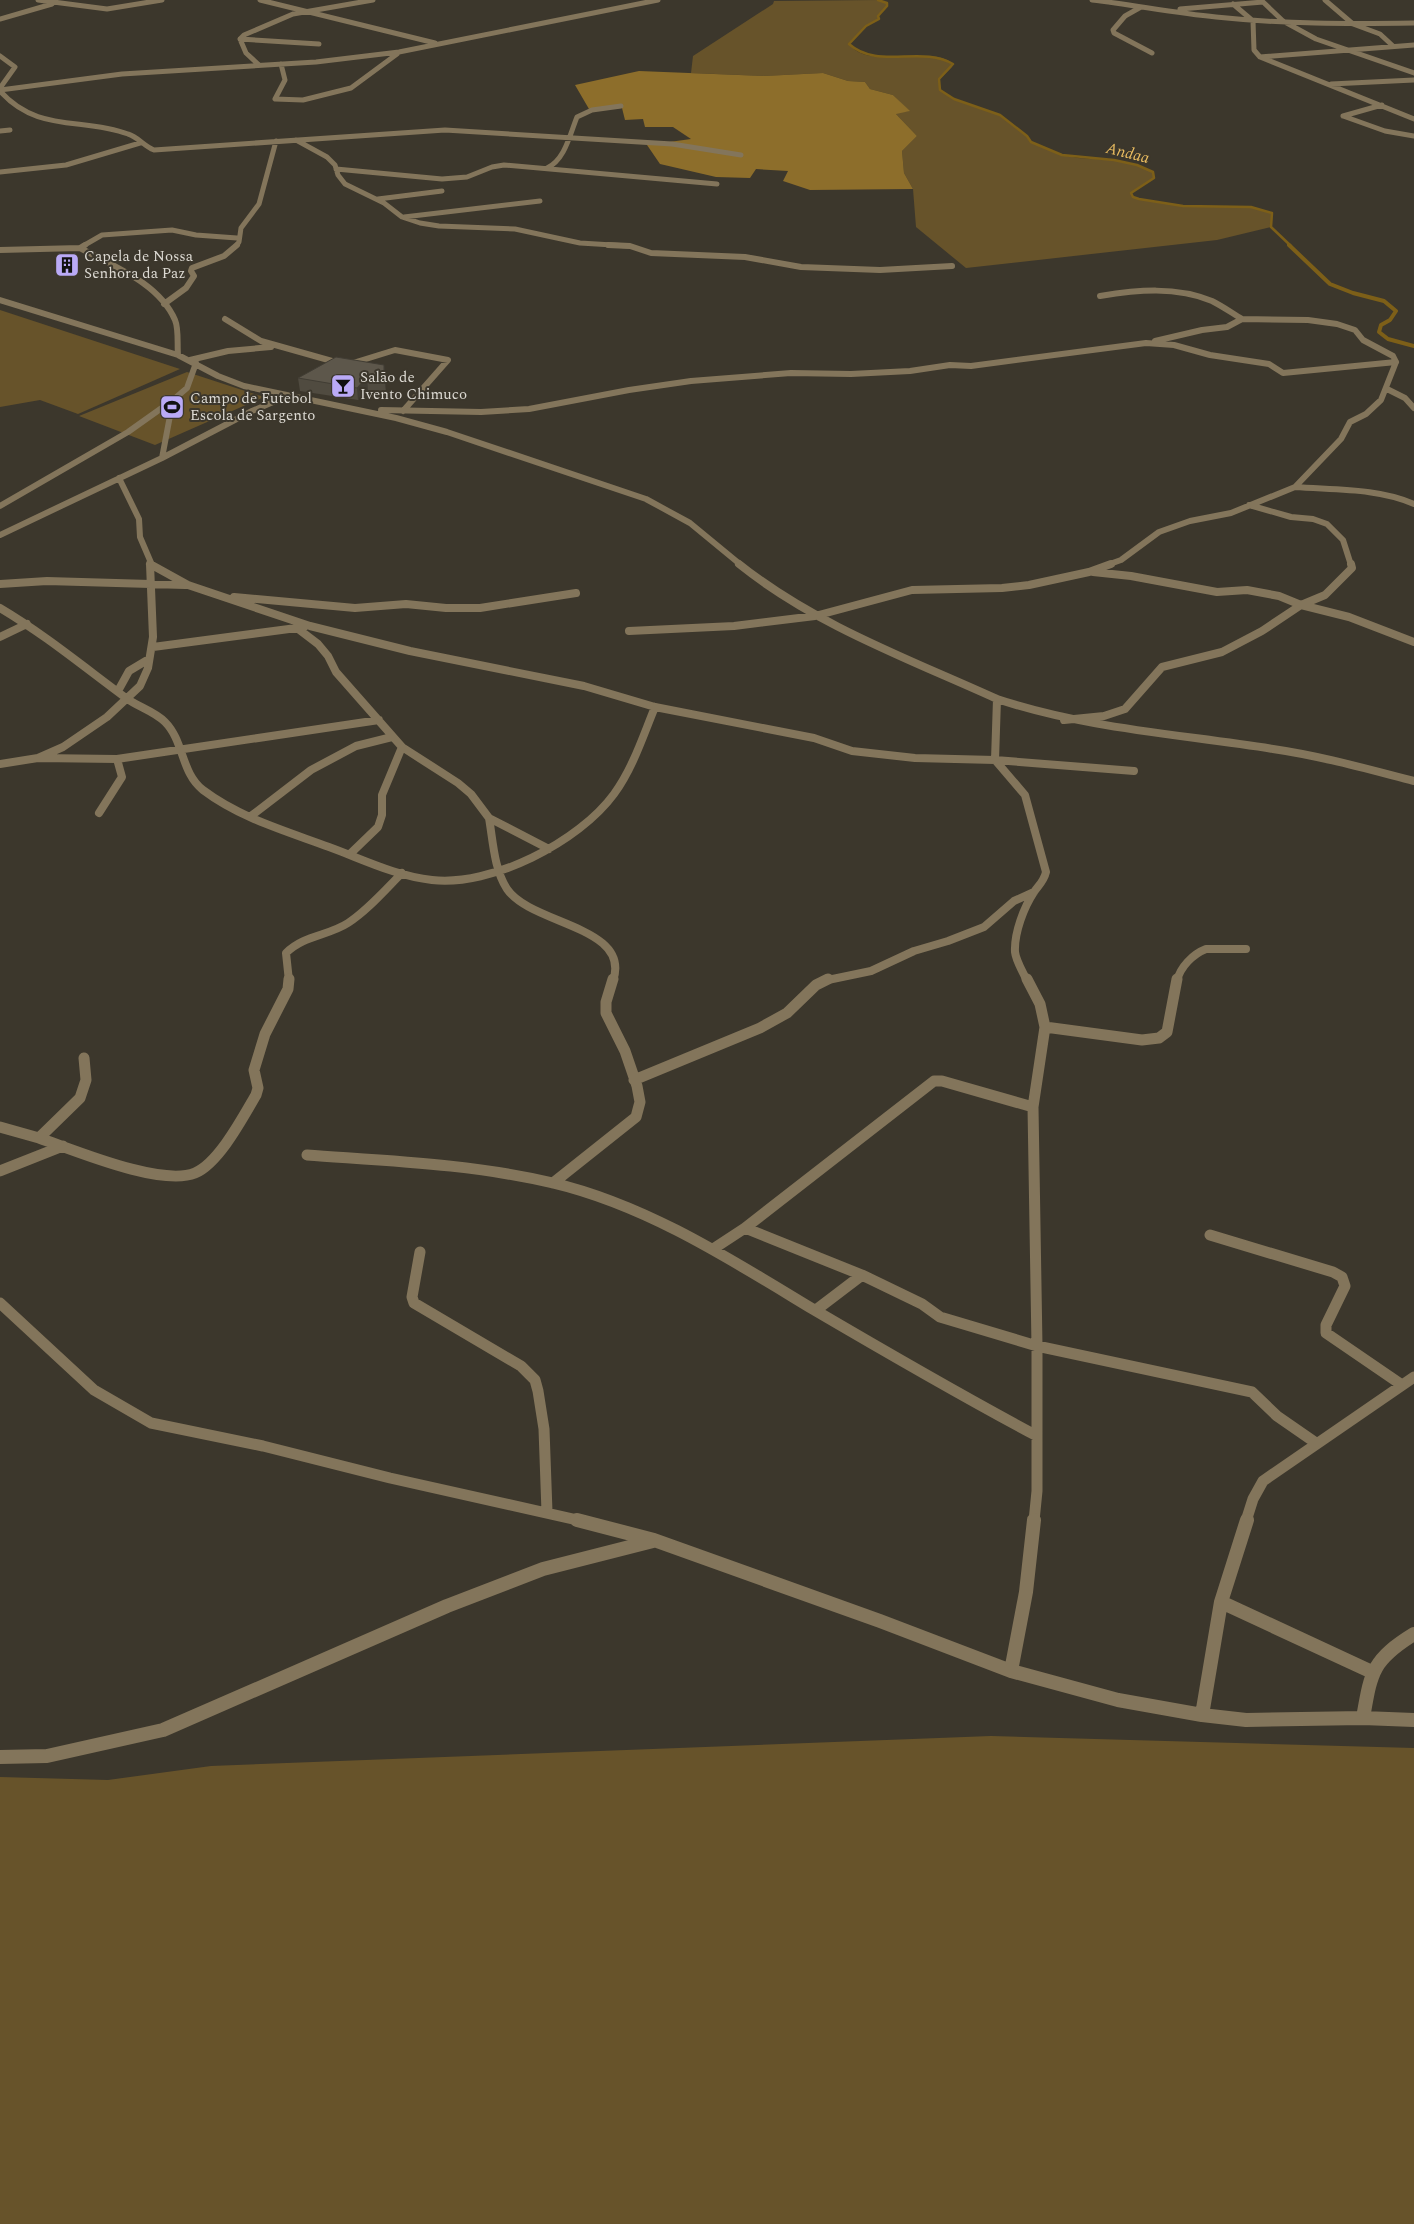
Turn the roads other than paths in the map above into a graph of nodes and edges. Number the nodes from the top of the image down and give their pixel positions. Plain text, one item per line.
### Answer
1 (38, 0) edge
2 (162, 0) edge
3 (260, 0) edge
4 (373, 0) edge
5 (658, 0) edge
6 (1092, 0) edge
7 (1325, 0) edge
8 (1120, 1) edge
9 (1262, 1) edge
10 (55, 3) junction
11 (1233, 4) junction
12 (1141, 7) junction
13 (306, 11) junction
14 (1164, 11) junction
15 (0, 19) edge
16 (1253, 20) junction
17 (1285, 22) junction
18 (1414, 23) edge
19 (1353, 24) junction
20 (240, 39) junction
21 (319, 44) dead end
22 (438, 44) junction
23 (1414, 45) edge
24 (1393, 46) junction
25 (1346, 50) junction
26 (400, 52) junction
27 (1152, 53) dead end
28 (0, 56) edge
29 (1260, 57) junction
30 (281, 64) junction
31 (259, 65) junction
32 (1414, 73) edge
33 (1414, 80) edge
34 (1327, 84) junction
35 (0, 90) edge
36 (1382, 105) junction
37 (621, 106) dead end
38 (1414, 119) edge
39 (10, 130) dead end
40 (0, 131) edge
41 (1414, 136) edge
42 (568, 137) junction
43 (295, 139) junction
44 (276, 141) junction
45 (140, 143) junction
46 (741, 155) dead end
47 (547, 168) junction
48 (336, 170) junction
49 (0, 172) edge
50 (718, 184) dead end
51 (442, 191) dead end
52 (378, 200) junction
53 (540, 201) dead end
54 (402, 217) junction
55 (237, 238) junction
56 (80, 248) junction
57 (0, 250) edge
58 (952, 266) dead end
59 (1100, 296) dead end
60 (0, 300) edge
61 (164, 304) junction
62 (225, 319) dead end
63 (1242, 319) junction
64 (1146, 343) junction
65 (275, 346) junction
66 (178, 355) junction
67 (193, 362) junction
68 (1396, 362) junction
69 (1387, 389) junction
70 (287, 396) junction
71 (173, 400) junction
72 (1414, 408) edge
73 (356, 410) junction
74 (403, 411) junction
75 (162, 458) junction
76 (119, 478) junction
77 (1295, 487) junction
78 (1414, 504) edge
79 (1249, 505) junction
80 (0, 506) edge
81 (0, 535) edge
82 (150, 564) junction
83 (1089, 572) junction
84 (148, 583) junction
85 (0, 584) edge
86 (188, 585) junction
87 (212, 594) junction
88 (576, 594) dead end
89 (1301, 605) junction
90 (0, 608) edge
91 (815, 616) junction
92 (28, 624) junction
93 (310, 626) junction
94 (297, 628) junction
95 (629, 631) dead end
96 (0, 637) edge
97 (1414, 642) edge
98 (153, 647) junction
99 (149, 658) junction
100 (118, 691) junction
101 (126, 699) junction
102 (997, 699) junction
103 (655, 707) junction
104 (379, 720) junction
105 (1064, 720) junction
106 (392, 737) junction
107 (402, 748) junction
108 (181, 751) junction
109 (38, 758) junction
110 (117, 759) junction
111 (995, 760) junction
112 (0, 764) edge
113 (1134, 770) dead end
114 (1414, 780) edge
115 (99, 813) dead end
116 (251, 816) junction
117 (489, 818) junction
118 (549, 849) junction
119 (350, 854) junction
120 (500, 872) junction
121 (402, 873) junction
122 (1034, 892) junction
123 (1246, 949) dead end
124 (1045, 1027) junction
125 (84, 1058) dead end
126 (634, 1080) junction
127 (1033, 1107) junction
128 (0, 1127) edge
129 (39, 1138) junction
130 (63, 1146) junction
131 (307, 1155) dead end
132 (0, 1171) edge
133 (553, 1182) junction
134 (745, 1228) junction
135 (1210, 1235) dead end
136 (714, 1249) junction
137 (420, 1252) dead end
138 (862, 1275) junction
139 (0, 1303) edge
140 (816, 1310) junction
141 (1037, 1346) junction
142 (1414, 1377) edge
143 (1402, 1385) junction
144 (1037, 1436) junction
145 (1316, 1442) junction
146 (547, 1512) junction
147 (654, 1540) junction
148 (1221, 1602) junction
149 (1414, 1634) edge
150 (1011, 1671) junction
151 (1372, 1672) junction
152 (1202, 1714) junction
153 (1363, 1718) junction
154 (1414, 1720) edge
155 (0, 1757) edge

1 - 10 street
2 - 10 street
3 - 13 street
4 - 13 street
5 - 22 street
6 - 8 street
7 - 19 street
8 - 12 street
9 - 11 street
9 - 17 street
10 - 15 street
11 - 14 street
11 - 16 street
12 - 14 street
12 - 27 street
13 - 20 street
13 - 22 street
14 - 16 street
16 - 17 street
16 - 29 street
17 - 19 street
17 - 25 street
18 - 19 street
19 - 24 street
20 - 21 street
20 - 31 street
22 - 26 street
23 - 24 street
24 - 25 street
25 - 29 street
25 - 32 street
26 - 30 street
26 - 30 street
28 - 35 street
29 - 34 street
30 - 31 street
31 - 35 street
33 - 34 street
34 - 36 street
35 - 45 street
36 - 38 street
36 - 41 street
37 - 42 street
39 - 40 street
42 - 43 street
42 - 46 street
42 - 47 street
43 - 44 street
43 - 48 street
44 - 45 street
44 - 55 street
45 - 49 street
47 - 48 street
47 - 50 street
48 - 52 street
51 - 52 street
52 - 54 street
53 - 54 street
54 - 58 street
55 - 56 street
55 - 61 street
56 - 57 street
56 - 61 street
59 - 63 street
60 - 66 street
61 - 66 street
62 - 65 street
63 - 64 street
63 - 68 street
64 - 68 street
64 - 74 street
65 - 67 street
65 - 74 street
66 - 67 street
67 - 70 street
67 - 71 street
68 - 69 street
69 - 72 street
69 - 77 street
70 - 73 street
70 - 75 street
71 - 75 street
71 - 80 street
73 - 74 street
73 - 91 street
75 - 76 street
76 - 81 street
76 - 82 street
77 - 78 street
77 - 79 street
79 - 83 street
79 - 89 street
82 - 84 street
82 - 86 street
83 - 89 street
83 - 91 street
84 - 85 street
84 - 86 street
84 - 98 street
86 - 87 street
87 - 88 street
87 - 93 street
89 - 97 street
89 - 105 street
90 - 92 street
91 - 95 street
91 - 102 street
92 - 96 street
92 - 100 street
93 - 94 street
93 - 103 street
94 - 98 street
94 - 104 street
98 - 99 street
99 - 100 street
99 - 101 street
100 - 101 street
101 - 108 street
101 - 109 street
102 - 105 street
102 - 111 street
103 - 111 street
103 - 118 street
104 - 106 street
104 - 108 street
105 - 114 street
106 - 107 street
106 - 116 street
107 - 117 street
107 - 119 street
108 - 110 street
108 - 116 street
109 - 110 street
109 - 112 street
110 - 115 street
111 - 113 street
111 - 122 street
116 - 119 street
117 - 118 street
117 - 120 street
118 - 120 street
119 - 121 street
120 - 121 street
120 - 126 street
121 - 130 street
122 - 124 street
122 - 126 street
123 - 124 street
124 - 127 street
125 - 129 street
126 - 133 street
127 - 134 street
127 - 141 street
128 - 129 street
129 - 130 street
130 - 132 street
131 - 133 street
133 - 136 street
134 - 136 street
134 - 138 street
135 - 143 street
136 - 140 street
137 - 146 street
138 - 140 street
138 - 141 street
139 - 146 street
140 - 144 street
141 - 144 street
141 - 145 street
142 - 143 street
143 - 145 street
144 - 150 street
145 - 148 street
146 - 147 street
147 - 150 street
147 - 155 street
148 - 151 street
148 - 152 street
149 - 151 street
150 - 152 street
151 - 153 street
152 - 153 street
153 - 154 street

